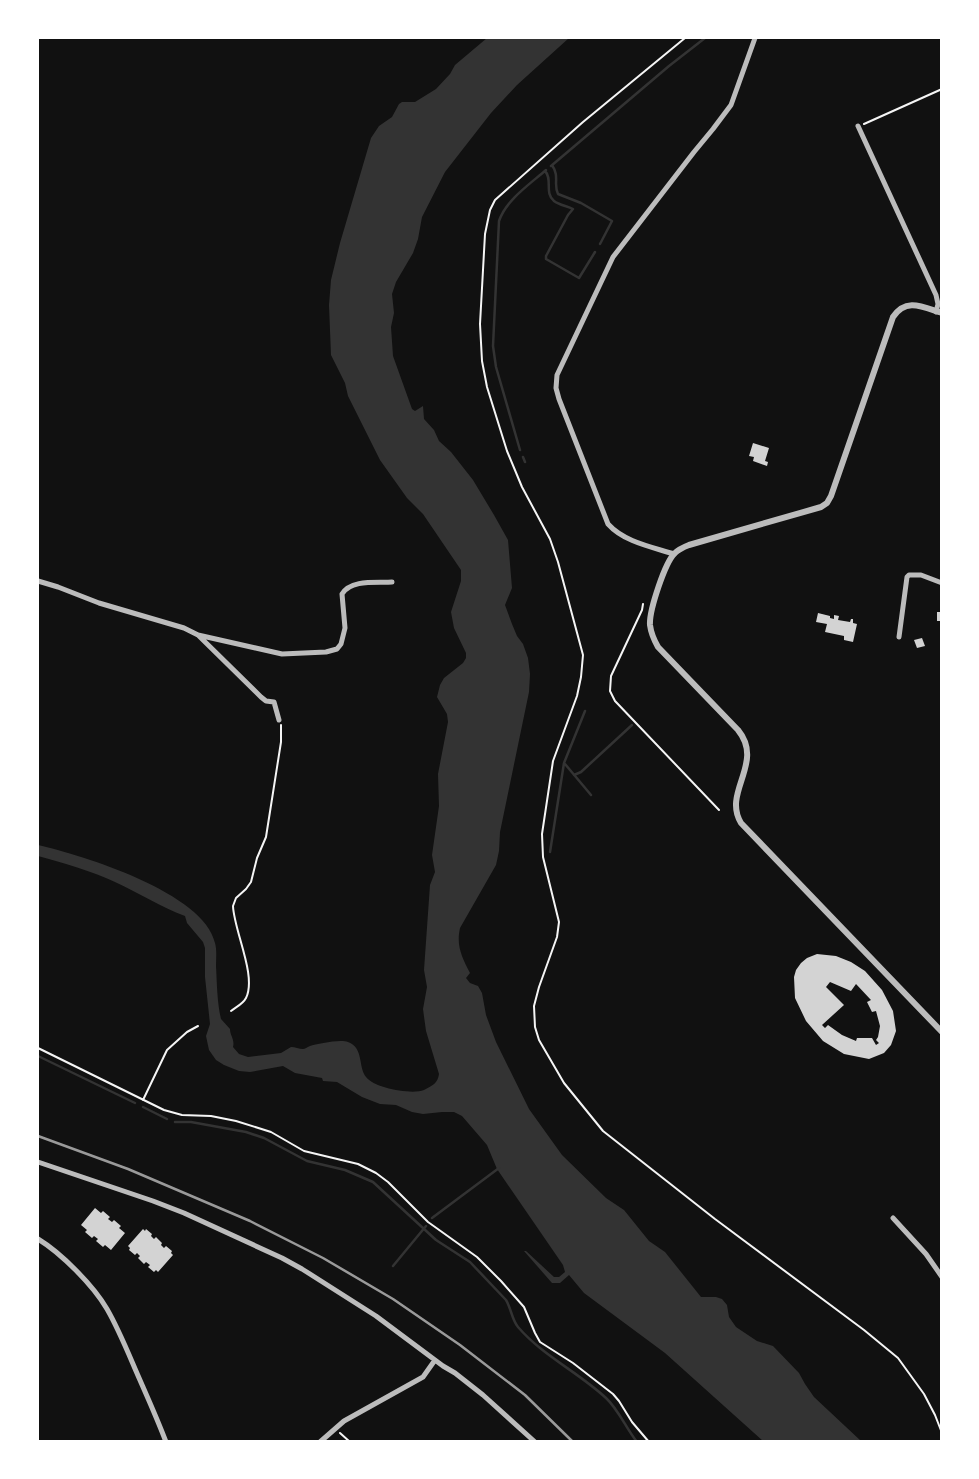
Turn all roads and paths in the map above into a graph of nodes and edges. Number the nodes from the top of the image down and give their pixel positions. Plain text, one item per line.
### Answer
1 (684, 38) edge
2 (755, 38) edge
3 (942, 90) edge
4 (858, 126) joint
5 (939, 312) edge
6 (674, 554) junction
7 (38, 581) edge
8 (392, 582) dead end
9 (942, 583) edge
10 (643, 604) dead end
11 (198, 635) junction
12 (899, 637) dead end
13 (279, 720) joint
14 (719, 810) dead end
15 (231, 1011) dead end
16 (198, 1026) dead end
17 (942, 1032) edge
18 (38, 1048) edge
19 (143, 1100) junction
20 (38, 1162) edge
21 (893, 1218) dead end
22 (38, 1239) edge
23 (942, 1277) edge
24 (435, 1360) junction
25 (334, 1428) junction
26 (942, 1433) edge
27 (166, 1442) edge
28 (320, 1442) edge
29 (350, 1442) edge
30 (535, 1442) edge
31 (649, 1442) edge

1 - 26 path
2 - 6 street
3 - 4 path
4 - 5 street
5 - 6 street
6 - 17 street
7 - 11 street
8 - 11 street
9 - 12 street
10 - 14 path
11 - 13 street
13 - 15 path
16 - 19 path
18 - 19 path
19 - 31 path
20 - 24 street
21 - 23 street
22 - 27 street
24 - 25 street
24 - 30 street
25 - 28 street
25 - 29 path

